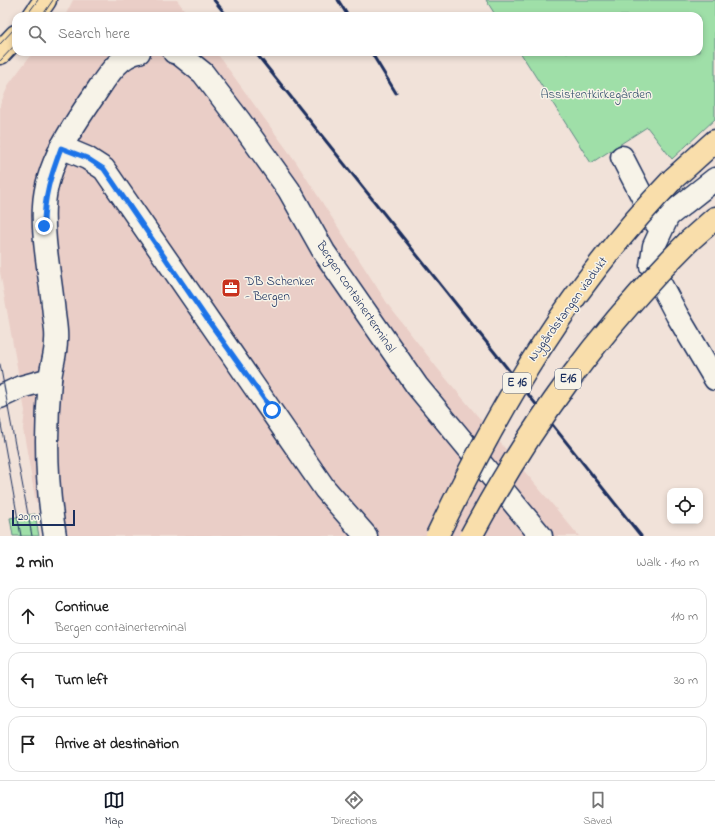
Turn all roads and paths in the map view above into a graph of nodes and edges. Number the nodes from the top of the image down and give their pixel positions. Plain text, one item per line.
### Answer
1 (46, 0) edge
2 (37, 12) edge
3 (12, 40) edge
4 (0, 53) edge
5 (129, 56) edge
6 (180, 56) edge
7 (715, 141) edge
8 (61, 148) junction
9 (622, 157) dead end
10 (715, 179) edge
11 (715, 218) edge
12 (660, 231) junction
13 (50, 379) junction
14 (715, 379) edge
15 (0, 397) edge
16 (55, 536) edge
17 (366, 536) edge
18 (437, 536) edge
19 (471, 536) edge
20 (540, 536) edge

1 - 2 main road
3 - 4 main road
5 - 8 lane
6 - 20 lane, Bergen containerterminal
7 - 18 main road, Nygårdstangen viadukt / E 16, bridge
8 - 13 lane
8 - 17 lane
9 - 12 lane
10 - 12 lane
11 - 19 main road, E16, bridge
12 - 14 lane
13 - 15 lane
13 - 16 lane

